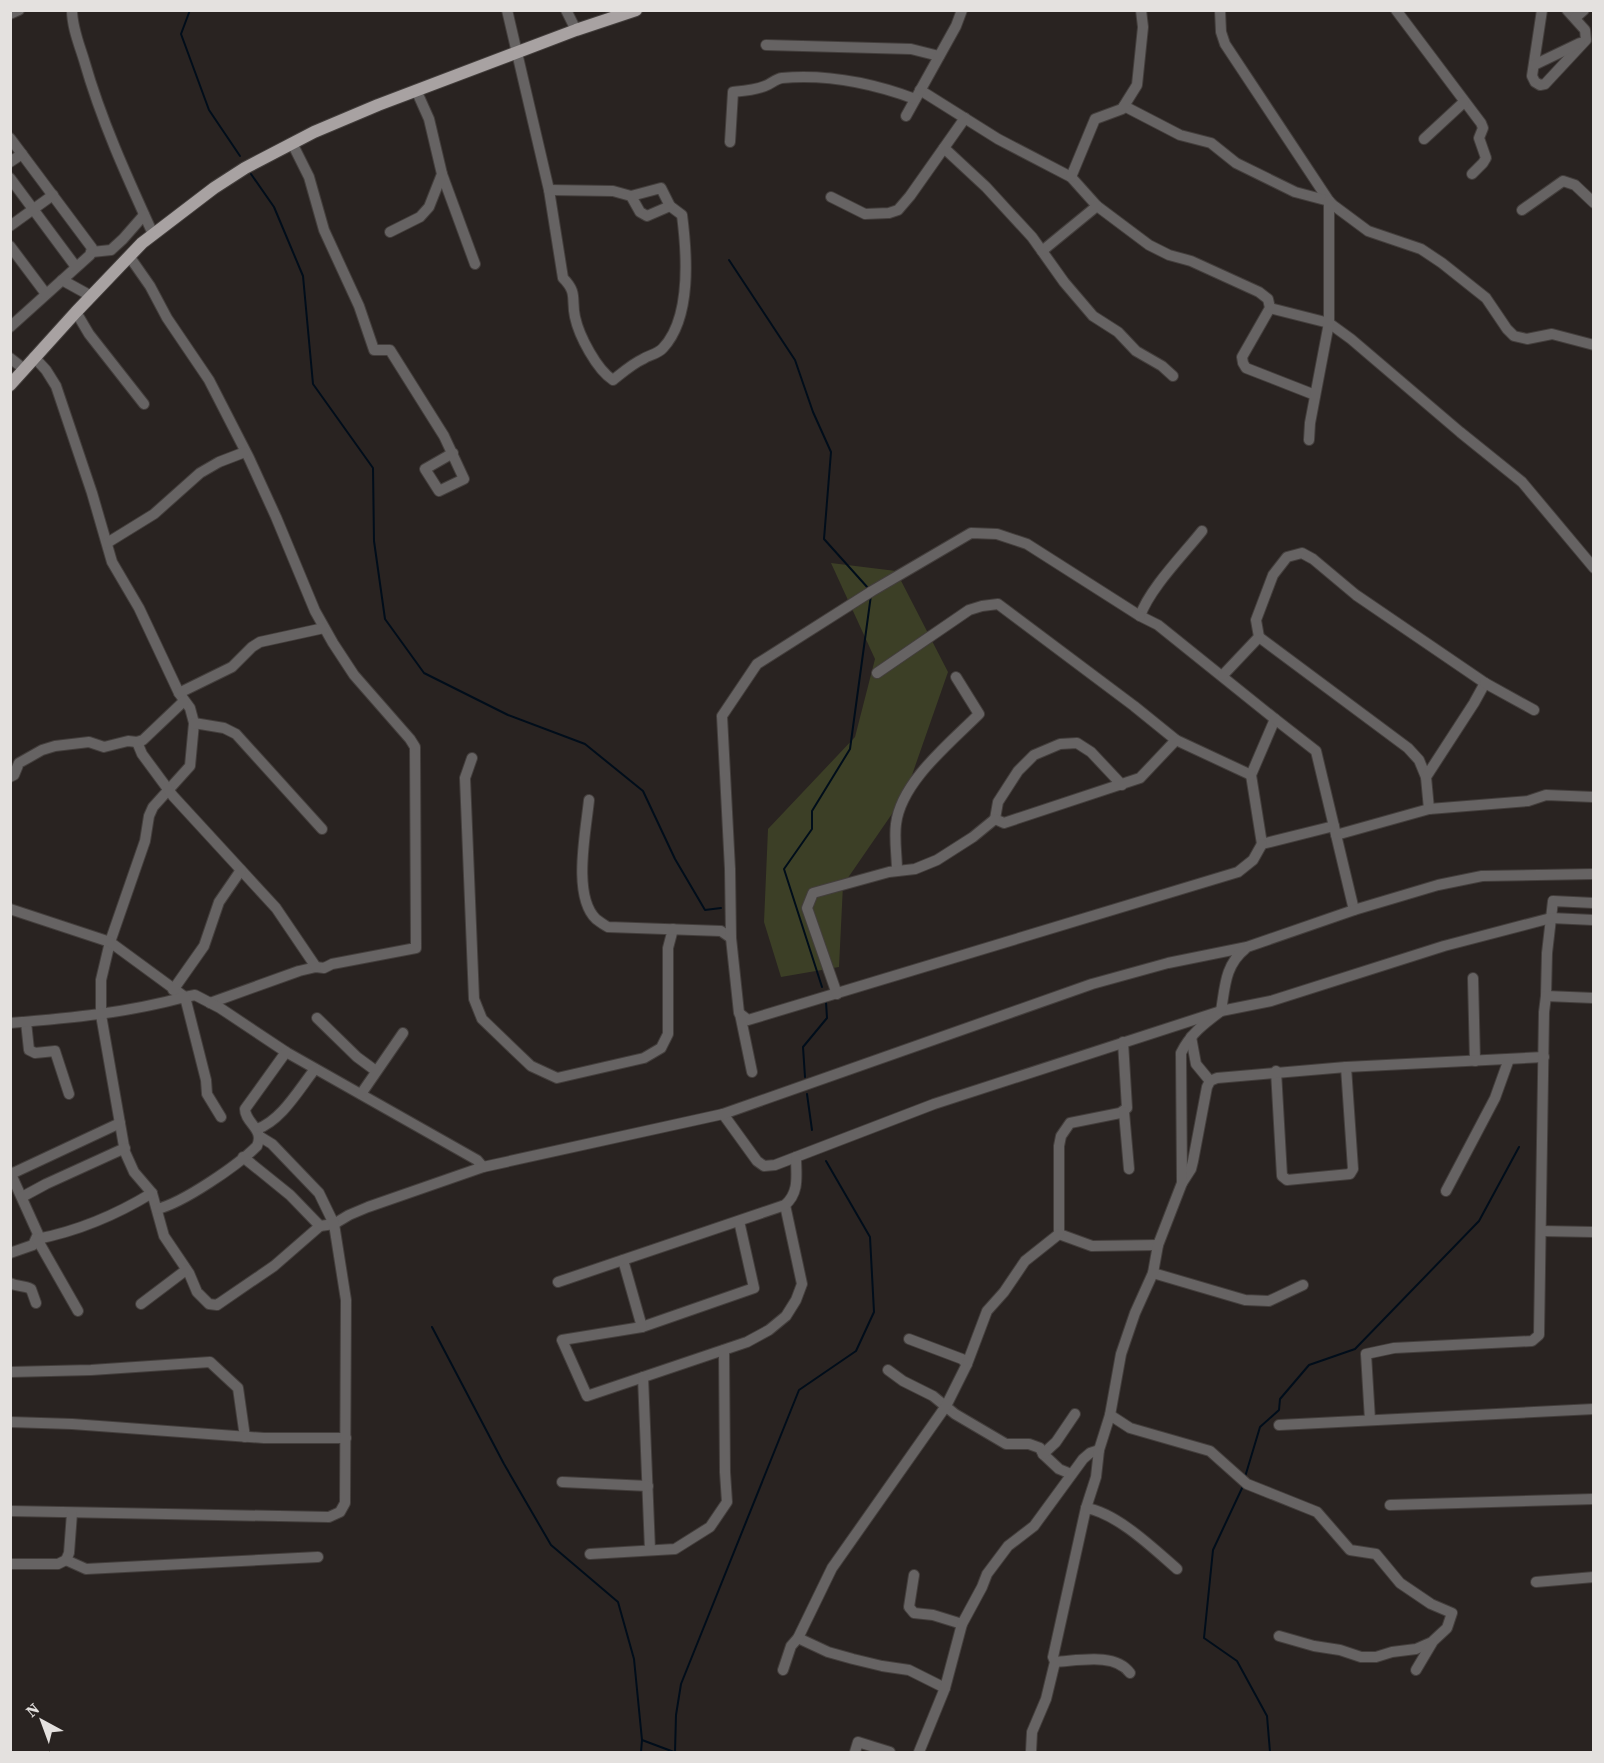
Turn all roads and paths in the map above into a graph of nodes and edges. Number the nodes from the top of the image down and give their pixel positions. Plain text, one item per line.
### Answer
1 (20, 10) edge
2 (72, 10) edge
3 (507, 10) edge
4 (566, 10) edge
5 (636, 10) edge
6 (962, 10) edge
7 (1142, 10) edge
8 (1220, 10) edge
9 (1396, 10) edge
10 (1542, 10) edge
11 (1584, 10) edge
12 (10, 14) edge
13 (1571, 14) edge
14 (576, 30) junction
15 (1586, 40) junction
16 (766, 45) dead end
17 (515, 53) junction
18 (939, 56) junction
19 (1534, 65) junction
20 (416, 90) junction
21 (917, 95) junction
22 (1464, 102) junction
23 (1124, 106) junction
24 (906, 116) dead end
25 (965, 118) junction
26 (10, 138) edge
27 (1424, 139) dead end
28 (730, 142) dead end
29 (292, 143) junction
30 (944, 148) junction
31 (22, 154) junction
32 (10, 162) edge
33 (442, 174) junction
34 (1472, 174) dead end
35 (1071, 177) junction
36 (10, 178) edge
37 (549, 190) junction
38 (53, 195) junction
39 (631, 196) junction
40 (831, 197) dead end
41 (1329, 201) junction
42 (1593, 203) edge
43 (670, 206) junction
44 (1097, 206) junction
45 (33, 209) junction
46 (1522, 210) dead end
47 (144, 215) junction
48 (10, 226) edge
49 (390, 232) dead end
50 (153, 234) junction
51 (10, 246) edge
52 (1042, 251) junction
53 (92, 252) junction
54 (129, 256) junction
55 (475, 264) dead end
56 (76, 267) junction
57 (62, 280) junction
58 (46, 294) junction
59 (91, 296) junction
60 (1270, 309) junction
61 (76, 312) junction
62 (12, 320) edge
63 (1329, 323) junction
64 (1593, 345) edge
65 (10, 357) edge
66 (34, 357) junction
67 (24, 369) junction
68 (1173, 376) dead end
69 (10, 385) edge
70 (1315, 395) junction
71 (144, 404) dead end
72 (1309, 440) dead end
73 (245, 452) junction
74 (453, 453) dead end
75 (1202, 531) dead end
76 (107, 543) junction
77 (1593, 568) edge
78 (1140, 616) junction
79 (324, 628) junction
80 (1259, 637) junction
81 (877, 673) dead end
82 (1223, 675) junction
83 (956, 677) dead end
84 (1485, 683) junction
85 (181, 697) junction
86 (1534, 710) dead end
87 (1275, 719) junction
88 (194, 723) junction
89 (1176, 740) junction
90 (137, 742) junction
91 (472, 758) dead end
92 (1251, 775) junction
93 (10, 777) edge
94 (1426, 777) junction
95 (1122, 785) junction
96 (169, 790) junction
97 (1593, 798) edge
98 (589, 800) dead end
99 (1429, 809) junction
100 (995, 819) junction
101 (322, 829) dead end
102 (1335, 831) junction
103 (1262, 843) junction
104 (241, 870) junction
105 (897, 871) junction
106 (1593, 874) edge
107 (1593, 903) edge
108 (10, 909) edge
109 (1354, 910) junction
110 (1551, 918) junction
111 (1593, 920) edge
112 (674, 929) junction
113 (731, 938) junction
114 (110, 942) junction
115 (1247, 947) junction
116 (316, 967) junction
117 (1473, 978) dead end
118 (173, 990) junction
119 (837, 994) junction
120 (1546, 996) junction
121 (185, 997) junction
122 (1593, 998) edge
123 (210, 1003) junction
124 (1221, 1011) junction
125 (739, 1013) junction
126 (101, 1016) junction
127 (317, 1018) dead end
128 (26, 1022) junction
129 (10, 1023) edge
130 (404, 1033) dead end
131 (1191, 1037) junction
132 (1123, 1042) junction
133 (286, 1052) junction
134 (1544, 1057) junction
135 (1509, 1059) junction
136 (1475, 1061) junction
137 (1346, 1066) junction
138 (315, 1069) junction
139 (376, 1071) junction
140 (1276, 1071) junction
141 (752, 1072) dead end
142 (1210, 1081) junction
143 (69, 1094) dead end
144 (361, 1094) junction
145 (1124, 1112) junction
146 (723, 1114) junction
147 (222, 1117) dead end
148 (120, 1123) junction
149 (258, 1132) junction
150 (125, 1148) junction
151 (243, 1157) junction
152 (796, 1157) junction
153 (483, 1167) junction
154 (1129, 1168) dead end
155 (11, 1173) edge
156 (1182, 1184) junction
157 (1446, 1191) dead end
158 (152, 1193) junction
159 (22, 1197) junction
160 (786, 1205) junction
161 (157, 1209) junction
162 (739, 1221) junction
163 (334, 1224) junction
164 (320, 1226) junction
165 (1541, 1231) junction
166 (1593, 1232) edge
167 (1059, 1234) junction
168 (37, 1239) junction
169 (1158, 1245) junction
170 (11, 1250) edge
171 (622, 1260) junction
172 (1154, 1273) junction
173 (186, 1275) junction
174 (558, 1281) dead end
175 (10, 1283) edge
176 (1303, 1285) dead end
177 (36, 1303) dead end
178 (141, 1304) dead end
179 (78, 1311) dead end
180 (642, 1327) junction
181 (909, 1339) dead end
182 (724, 1350) junction
183 (967, 1364) junction
184 (888, 1370) dead end
185 (10, 1372) edge
186 (643, 1377) junction
187 (946, 1406) junction
188 (1593, 1409) edge
189 (1075, 1414) dead end
190 (1110, 1415) junction
191 (1370, 1420) junction
192 (10, 1422) edge
193 (1279, 1425) dead end
194 (245, 1437) junction
195 (346, 1438) junction
196 (1099, 1450) junction
197 (1043, 1454) junction
198 (1071, 1474) junction
199 (562, 1482) dead end
200 (648, 1486) junction
201 (1593, 1499) edge
202 (1390, 1504) dead end
203 (1086, 1508) junction
204 (10, 1511) edge
205 (72, 1514) junction
206 (650, 1550) junction
207 (590, 1554) dead end
208 (318, 1557) dead end
209 (66, 1560) junction
210 (10, 1564) edge
211 (1177, 1569) dead end
212 (914, 1575) dead end
213 (1593, 1576) edge
214 (1536, 1582) dead end
215 (962, 1624) junction
216 (1279, 1636) dead end
217 (798, 1638) junction
218 (1432, 1642) junction
219 (1055, 1662) junction
220 (783, 1670) dead end
221 (1416, 1670) dead end
222 (1130, 1673) dead end
223 (945, 1688) junction
224 (855, 1752) edge
225 (890, 1752) edge
226 (918, 1752) edge
227 (1031, 1752) edge

1 - 12 street
2 - 47 street
3 - 17 street
4 - 14 street
5 - 14 main road
6 - 18 street
7 - 23 street
8 - 41 street
9 - 22 street
10 - 19 street
11 - 13 street
13 - 15 street
14 - 17 main road
15 - 19 street
15 - 19 street
16 - 18 street
17 - 20 main road
17 - 37 street
18 - 21 street
20 - 29 main road
20 - 33 street
21 - 24 street
21 - 25 street
21 - 28 street
22 - 27 street
22 - 34 street
23 - 35 street
23 - 41 street
25 - 30 street
25 - 35 street
26 - 31 street
29 - 50 main road
29 - 74 street
30 - 40 street
30 - 52 street
31 - 32 street
31 - 38 street
33 - 49 street
33 - 55 street
35 - 44 street
36 - 45 street
37 - 39 street
37 - 43 street
38 - 45 street
38 - 53 street
39 - 43 street
39 - 43 street
41 - 63 street
41 - 64 street
42 - 46 street
44 - 52 street
44 - 60 street
45 - 48 street
45 - 56 street
47 - 50 street
47 - 53 street
50 - 54 main road
51 - 58 street
52 - 68 street
53 - 56 street
54 - 59 main road
54 - 73 street
56 - 57 street
57 - 58 street
57 - 59 street
58 - 62 street
59 - 61 main road
60 - 63 street
60 - 70 street
61 - 66 main road
61 - 71 street
63 - 70 street
63 - 77 street
65 - 67 street
66 - 67 main road
66 - 76 street
67 - 69 main road
70 - 72 street
73 - 76 street
73 - 79 street
75 - 78 street
76 - 85 street
78 - 82 street
78 - 113 street
79 - 85 street
79 - 116 street
80 - 82 street
80 - 84 street
80 - 94 street
81 - 89 street
82 - 87 street
83 - 105 street
84 - 86 street
84 - 94 street
85 - 88 street
85 - 90 street
87 - 92 street
87 - 102 street
88 - 96 street
88 - 101 street
89 - 92 street
89 - 95 street
90 - 93 street
90 - 96 street
91 - 112 street
92 - 103 street
94 - 99 street
95 - 100 street
95 - 100 street
96 - 104 street
96 - 114 street
97 - 99 street
98 - 112 street
99 - 102 street
100 - 105 street
102 - 103 street
102 - 109 street
103 - 119 street
104 - 116 street
104 - 118 street
105 - 119 street
106 - 109 street
107 - 110 street
108 - 114 street
109 - 115 street
110 - 111 street
110 - 120 street
110 - 124 street
112 - 113 street
113 - 125 street
114 - 118 street
114 - 126 street
115 - 124 street
115 - 146 street
116 - 123 street
117 - 136 street
118 - 121 street
119 - 125 street
120 - 122 street
120 - 134 street
121 - 123 street
121 - 126 street
121 - 147 street
123 - 133 street
124 - 131 street
124 - 132 street
125 - 141 street
126 - 128 street
126 - 148 street
127 - 139 street
128 - 129 street
128 - 143 street
130 - 139 street
131 - 142 street
131 - 156 street
132 - 145 street
132 - 152 street
133 - 138 street
133 - 149 street
134 - 135 street
134 - 165 street
135 - 136 street
135 - 157 street
136 - 137 street
137 - 140 street
137 - 140 street
138 - 144 street
138 - 149 street
139 - 144 street
140 - 142 street
142 - 156 street
144 - 153 street
145 - 154 street
145 - 167 street
146 - 152 street
146 - 153 street
148 - 150 street
148 - 155 street
149 - 151 street
149 - 163 street
150 - 158 street
150 - 159 street
151 - 161 street
151 - 164 street
152 - 160 street
153 - 163 street
155 - 159 street
156 - 169 street
158 - 161 street
158 - 168 street
159 - 168 street
160 - 162 street
160 - 182 street
161 - 173 street
162 - 171 street
162 - 180 street
163 - 164 street
163 - 195 street
164 - 173 street
165 - 166 street
165 - 191 street
167 - 169 street
167 - 183 street
168 - 170 street
168 - 179 street
169 - 172 street
171 - 174 street
171 - 180 street
172 - 176 street
172 - 190 street
173 - 178 street
175 - 177 street
180 - 186 street
181 - 183 street
182 - 186 street
182 - 206 street
183 - 187 street
184 - 187 street
185 - 194 street
186 - 200 street
187 - 197 street
187 - 217 street
188 - 191 street
189 - 197 street
190 - 196 street
190 - 218 street
191 - 193 street
192 - 194 street
194 - 195 street
195 - 205 street
196 - 198 street
196 - 203 street
197 - 198 street
198 - 215 street
199 - 200 street
200 - 206 street
201 - 202 street
203 - 211 street
203 - 219 street
204 - 205 street
205 - 209 street
206 - 207 street
208 - 209 street
209 - 210 street
212 - 215 street
213 - 214 street
215 - 223 street
216 - 218 street
217 - 220 street
217 - 223 street
218 - 221 street
219 - 222 street
219 - 227 street
223 - 226 street
224 - 225 street

